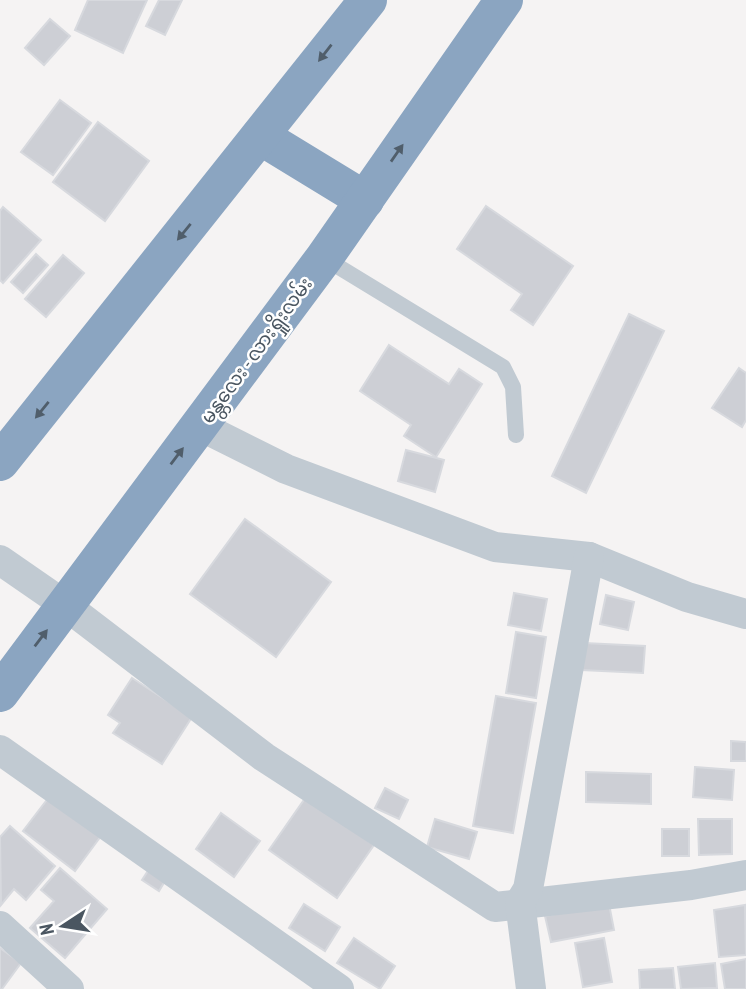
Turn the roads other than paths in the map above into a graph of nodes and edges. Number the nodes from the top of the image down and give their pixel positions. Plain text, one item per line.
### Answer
1 (368, 0) edge
2 (504, 0) edge
3 (260, 136) junction
4 (365, 200) junction
5 (324, 258) junction
6 (200, 426) junction
7 (516, 435) dead end
8 (0, 462) edge
9 (589, 557) junction
10 (0, 560) edge
11 (65, 606) junction
12 (746, 614) edge
13 (0, 693) edge
14 (0, 750) edge
15 (746, 875) edge
16 (520, 902) junction
17 (0, 926) edge
18 (69, 989) edge
19 (339, 989) edge
20 (531, 989) edge

1 -> 3 highway
4 -> 2 highway, မန္တလေး - လားရှိုးလမ်း
3 - 4 highway
3 -> 8 highway
4 - 5 highway, မန္တလေး - လားရှိုးလမ်း
5 - 6 highway, မန္တလေး - လားရှိုးလမ်း
5 - 7 lane
6 - 9 street
11 -> 6 highway, မန္တလေး - လားရှိုးလမ်း
9 - 12 street
9 - 16 street
10 - 11 street
13 -> 11 highway, မန္တလေး - လားရှိုးလမ်း
11 - 16 street
14 - 19 street
15 - 16 street
16 - 20 street
17 - 18 street

